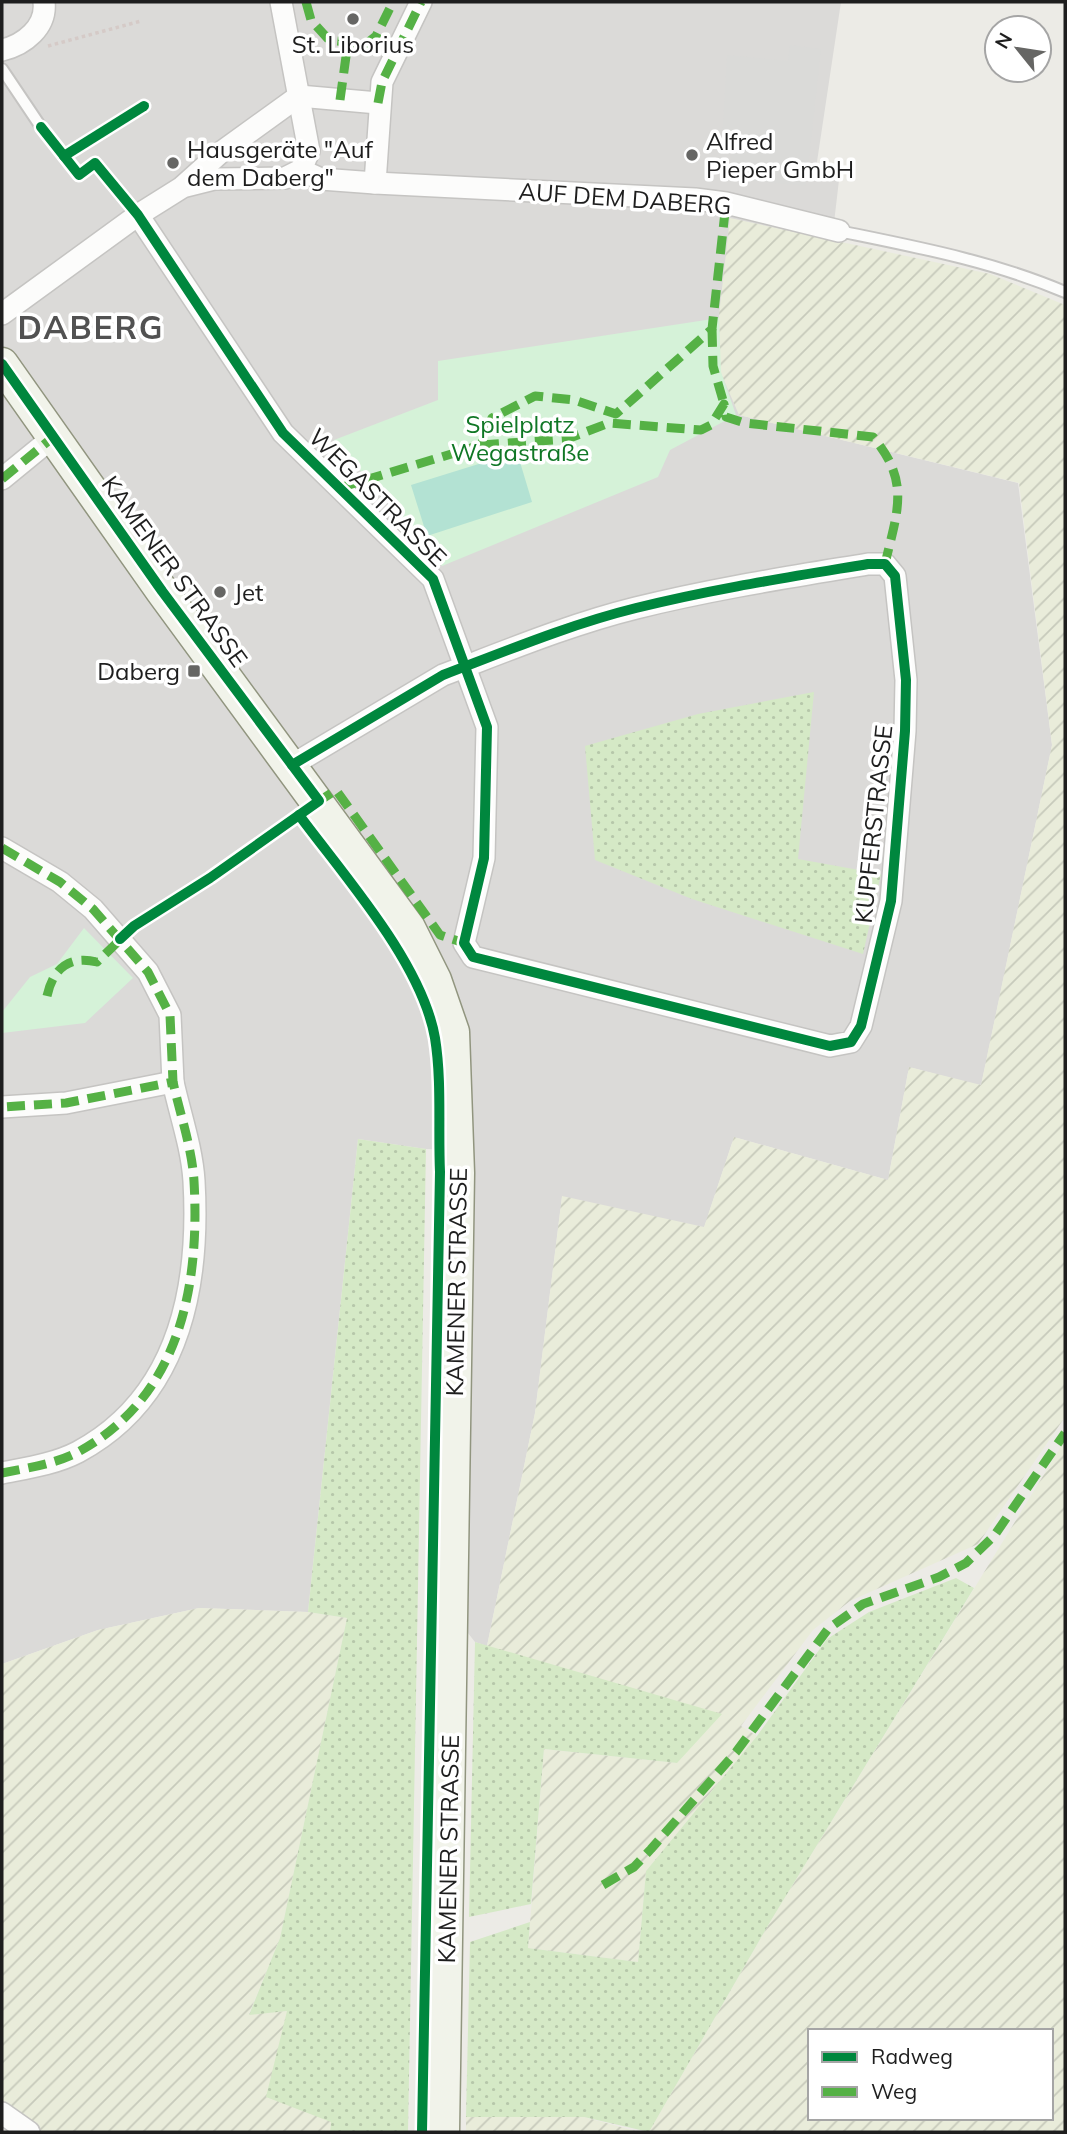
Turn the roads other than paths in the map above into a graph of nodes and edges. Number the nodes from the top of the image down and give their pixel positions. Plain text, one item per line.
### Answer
1 (44, 2) edge
2 (281, 2) edge
3 (421, 2) edge
4 (2, 50) edge
5 (2, 69) edge
6 (299, 96) junction
7 (378, 103) junction
8 (41, 127) dead end
9 (301, 170) junction
10 (375, 183) junction
11 (181, 188) junction
12 (138, 215) junction
13 (839, 231) joint
14 (1065, 292) edge
15 (2, 314) edge
16 (2, 364) edge
17 (52, 438) junction
18 (2, 480) edge
19 (467, 666) junction
20 (292, 765) junction
21 (2, 848) edge
22 (482, 961) joint
23 (173, 1082) junction
24 (2, 1107) edge
25 (2, 1473) edge
26 (2, 2113) edge
27 (29, 2132) edge
28 (443, 2132) edge

1 - 4 street
2 - 6 street
3 - 7 street
5 - 8 lane
6 - 7 street
6 - 9 street
6 - 11 street
7 - 10 street
9 - 10 street, AUF DEM DABERG
9 - 11 street
10 - 13 street, AUF DEM DABERG
11 - 12 street
12 - 15 street
12 - 19 street, WEGASTRASSE
13 - 14 lane, AUF DEM DABERG
16 - 17 main road, KAMENER STRASSE
17 - 18 street
17 - 20 main road, KAMENER STRASSE
19 - 20 street
19 - 22 street, WEGASTRASSE
19 - 22 street, KUPFERSTRASSE
20 - 28 main road, KAMENER STRASSE
21 - 23 street
23 - 24 street
23 - 25 street
26 - 27 street

